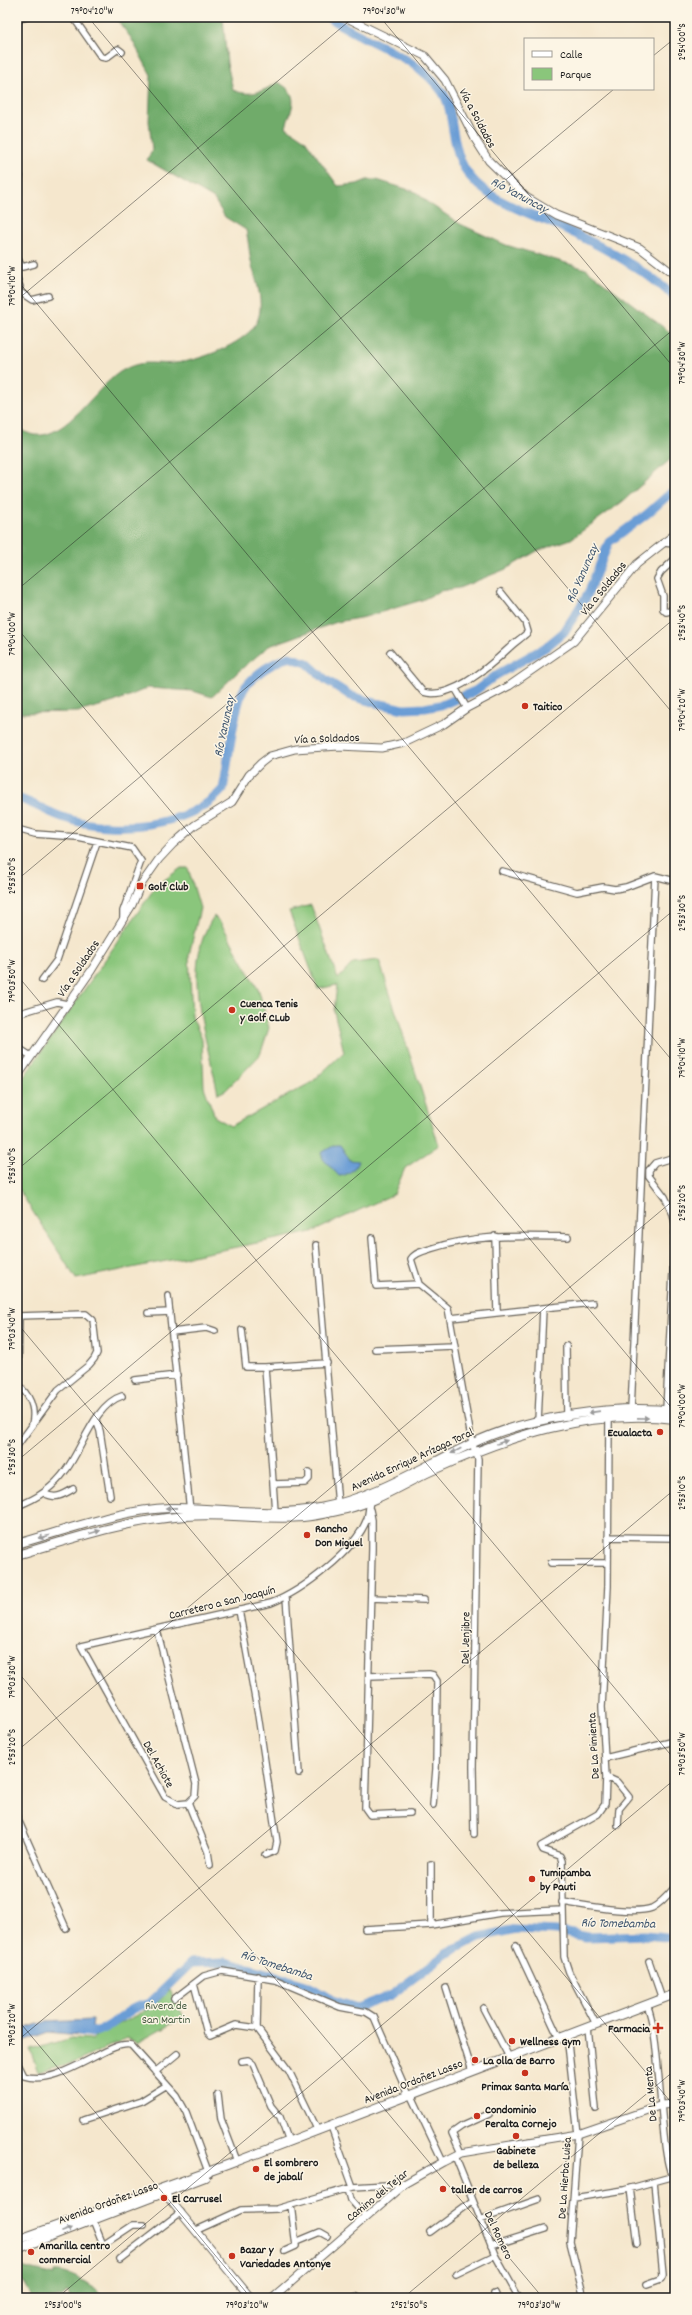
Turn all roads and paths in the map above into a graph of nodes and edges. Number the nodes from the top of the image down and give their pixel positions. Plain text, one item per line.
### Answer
1 (27, 17) edge
2 (73, 17) edge
3 (345, 17) edge
4 (17, 20) edge
5 (122, 52) dead end
6 (17, 257) edge
7 (34, 264) dead end
8 (675, 275) edge
9 (17, 278) edge
10 (17, 290) edge
11 (48, 296) dead end
12 (675, 534) edge
13 (663, 543) junction
14 (675, 544) edge
15 (675, 559) edge
16 (501, 592) dead end
17 (675, 605) edge
18 (390, 652) dead end
19 (456, 690) junction
20 (466, 706) junction
21 (17, 829) edge
22 (97, 842) junction
23 (502, 871) dead end
24 (655, 876) junction
25 (675, 880) edge
26 (123, 919) junction
27 (42, 980) dead end
28 (67, 1004) junction
29 (17, 1014) edge
30 (17, 1047) edge
31 (31, 1056) junction
32 (17, 1077) edge
33 (675, 1157) edge
34 (675, 1223) edge
35 (675, 1234) edge
36 (495, 1236) junction
37 (568, 1237) dead end
38 (372, 1238) dead end
39 (316, 1245) dead end
40 (419, 1284) junction
41 (168, 1296) dead end
42 (593, 1303) dead end
43 (543, 1308) junction
44 (170, 1312) junction
45 (498, 1313) junction
46 (148, 1314) dead end
47 (18, 1316) edge
48 (451, 1318) junction
49 (242, 1330) dead end
50 (215, 1331) dead end
51 (172, 1332) junction
52 (454, 1346) junction
53 (566, 1346) dead end
54 (375, 1349) dead end
55 (327, 1363) junction
56 (265, 1367) junction
57 (177, 1375) junction
58 (135, 1380) dead end
59 (18, 1384) edge
60 (122, 1396) dead end
61 (631, 1410) junction
62 (666, 1410) junction
63 (675, 1411) edge
64 (609, 1414) junction
65 (567, 1417) junction
66 (675, 1419) edge
67 (96, 1420) junction
68 (538, 1422) junction
69 (32, 1428) junction
70 (17, 1446) edge
71 (474, 1447) junction
72 (309, 1472) dead end
73 (273, 1484) junction
74 (73, 1489) dead end
75 (44, 1493) junction
76 (110, 1496) dead end
77 (370, 1497) junction
78 (338, 1505) junction
79 (17, 1506) edge
80 (370, 1510) junction
81 (190, 1512) junction
82 (275, 1512) junction
83 (608, 1537) junction
84 (675, 1538) edge
85 (17, 1544) edge
86 (17, 1555) edge
87 (551, 1563) dead end
88 (606, 1563) junction
89 (286, 1597) junction
90 (371, 1598) junction
91 (424, 1600) dead end
92 (239, 1610) junction
93 (157, 1630) junction
94 (81, 1646) joint
95 (369, 1676) junction
96 (675, 1741) edge
97 (605, 1758) junction
98 (299, 1772) dead end
99 (606, 1777) junction
100 (188, 1803) junction
101 (433, 1805) dead end
102 (410, 1813) dead end
103 (17, 1817) edge
104 (618, 1825) dead end
105 (474, 1834) dead end
106 (265, 1855) dead end
107 (431, 1864) dead end
108 (210, 1865) dead end
109 (675, 1887) edge
110 (562, 1902) junction
111 (562, 1910) junction
112 (430, 1925) junction
113 (66, 1928) dead end
114 (365, 1929) dead end
115 (516, 1946) dead end
116 (648, 1961) dead end
117 (258, 1976) junction
118 (194, 1984) junction
119 (446, 1988) dead end
120 (675, 1994) edge
121 (174, 1999) dead end
122 (662, 1999) junction
123 (647, 2005) junction
124 (482, 2008) dead end
125 (592, 2025) junction
126 (257, 2028) junction
127 (563, 2036) junction
128 (177, 2054) dead end
129 (509, 2057) junction
130 (242, 2061) dead end
131 (17, 2062) edge
132 (155, 2072) junction
133 (472, 2072) junction
134 (167, 2085) junction
135 (218, 2095) dead end
136 (410, 2095) junction
137 (675, 2104) edge
138 (662, 2105) junction
139 (596, 2109) dead end
140 (489, 2114) dead end
141 (83, 2120) dead end
142 (331, 2126) junction
143 (318, 2131) junction
144 (578, 2134) junction
145 (289, 2142) junction
146 (458, 2154) junction
147 (237, 2161) junction
148 (443, 2162) junction
149 (208, 2173) junction
150 (673, 2178) edge
151 (654, 2182) junction
152 (404, 2184) junction
153 (350, 2188) junction
154 (630, 2188) junction
155 (162, 2191) junction
156 (574, 2198) junction
157 (539, 2199) dead end
158 (472, 2201) junction
159 (291, 2204) junction
160 (180, 2212) junction
161 (366, 2218) junction
162 (93, 2220) junction
163 (480, 2220) junction
164 (144, 2225) dead end
165 (545, 2229) dead end
166 (197, 2230) junction
167 (430, 2232) dead end
168 (327, 2236) dead end
169 (17, 2240) edge
170 (296, 2242) junction
171 (637, 2244) dead end
172 (491, 2246) junction
173 (17, 2249) edge
174 (285, 2251) dead end
175 (495, 2255) junction
176 (120, 2259) dead end
177 (456, 2274) dead end
178 (647, 2284) dead end
179 (251, 2298) edge
180 (273, 2298) edge
181 (519, 2298) edge
182 (584, 2298) edge

1 - 4 street
2 - 5 street
3 - 8 street, Vía a Soldados
6 - 7 street
9 - 10 street
10 - 11 street
12 - 13 street, Vía a Soldados
13 - 14 street
13 - 20 street, Vía a Soldados
15 - 17 street
16 - 19 street
18 - 19 street
19 - 20 street
20 - 26 street, Vía a Soldados
21 - 22 street
22 - 26 street
22 - 27 street
23 - 24 street
24 - 25 street
24 - 61 street
26 - 28 street, Vía a Soldados
28 - 29 street
28 - 31 street, Vía a Soldados
30 - 31 street
31 - 32 street, Vía a Soldados
33 - 34 street
35 - 62 street
36 - 37 street
36 - 40 street
36 - 45 street
38 - 40 street
39 - 55 street
40 - 48 street
41 - 44 street
42 - 43 street
43 - 45 street
43 - 68 street
44 - 46 street
44 - 51 street
45 - 48 street
47 - 59 street
47 - 69 street
48 - 52 street, Del Jenjibre
49 - 56 street
50 - 51 street
51 - 57 street
52 - 54 street
52 - 71 street, Del Jenjibre
53 - 65 street
55 - 56 street
55 - 78 street
56 - 73 street
57 - 58 street
57 - 81 street
59 - 69 street
60 - 67 street
61 - 62 main road, Avenida Enrique Arízaga Toral
61 - 64 main road, Avenida Enrique Arízaga Toral
62 - 63 main road, Avenida Enrique Arízaga Toral
64 -> 65 main road, Avenida Enrique Arízaga Toral
64 -> 66 main road, Avenida Enrique Arízaga Toral
71 -> 64 main road, Avenida Enrique Arízaga Toral
64 - 83 street, De La Pimienta
65 - 68 main road, Avenida Enrique Arízaga Toral
67 - 75 street
67 - 76 street
68 - 71 main road, Avenida Enrique Arízaga Toral
69 - 70 street
71 - 77 main road, Avenida Enrique Arízaga Toral
71 - 105 street, Del Jenjibre
72 - 73 street
73 - 82 street
74 - 75 street
75 - 79 street
77 - 78 main road, Avenida Enrique Arízaga Toral
77 - 80 street
77 - 81 main road, Avenida Enrique Arízaga Toral
78 - 82 main road, Avenida Enrique Arízaga Toral
80 - 89 street, Carretero a San Joaquín
80 - 90 street
81 - 82 main road, Avenida Enrique Arízaga Toral
81 -> 85 main road, Avenida Enrique Arízaga Toral
86 -> 81 main road, Avenida Enrique Arízaga Toral
83 - 84 street
83 - 88 street, De La Pimienta
87 - 88 street
88 - 97 street, De La Pimienta
89 - 92 street, Carretero a San Joaquín
89 - 98 street
90 - 91 street
90 - 95 street
92 - 93 street, Carretero a San Joaquín
92 - 106 street
93 - 94 street, Carretero a San Joaquín
93 - 100 street, Del Achiote
94 - 100 street, Del Achiote
95 - 101 street
95 - 102 street
96 - 97 street
97 - 99 street, De La Pimienta
99 - 104 street
99 - 110 street, De La Pimienta
100 - 108 street
103 - 113 street
107 - 112 street
109 - 110 street
110 - 111 street, De La Pimienta
111 - 112 street
111 - 125 street, De La Pimienta
112 - 114 street
115 - 127 street, De La Hierba Luisa
116 - 122 street
117 - 118 street
117 - 126 street
117 - 136 street
118 - 121 street
118 - 126 street
119 - 133 street
120 - 122 main road, Avenida Ordoñez Lasso
122 - 123 main road, Avenida Ordoñez Lasso
123 - 125 main road, Avenida Ordoñez Lasso
123 - 138 street, De La Menta
124 - 129 street
125 - 127 main road, Avenida Ordoñez Lasso
125 - 139 street
126 - 143 street
127 - 129 main road, Avenida Ordoñez Lasso
127 - 144 street, De La Hierba Luisa
128 - 132 street
129 - 133 main road, Avenida Ordoñez Lasso
130 - 145 street
131 - 132 street
132 - 134 street
133 - 136 main road, Avenida Ordoñez Lasso
134 - 141 street
134 - 149 street
135 - 147 street
136 - 142 main road, Avenida Ordoñez Lasso
136 - 148 street
137 - 138 street, Camino del Tejar
138 - 144 street, Camino del Tejar
138 - 150 street, De La Menta
140 - 146 street, Del Romero
142 - 143 main road, Avenida Ordoñez Lasso
142 - 153 street
143 - 145 main road, Avenida Ordoñez Lasso
144 - 146 street, Camino del Tejar
144 - 156 street, De La Hierba Luisa
145 - 147 main road, Avenida Ordoñez Lasso
146 - 148 street, Camino del Tejar
146 - 158 street, Del Romero
147 - 149 main road, Avenida Ordoñez Lasso
148 - 152 street, Camino del Tejar
149 - 155 main road, Avenida Ordoñez Lasso
150 - 151 street
151 - 154 street
151 - 178 street
152 - 153 street
152 - 161 street, Camino del Tejar
153 - 159 street
153 - 161 street
154 - 156 street
154 - 171 street
155 - 160 street
155 - 162 main road, Avenida Ordoñez Lasso
155 - 169 main road, Avenida Ordoñez Lasso
156 - 182 street, De La Hierba Luisa
157 - 163 street
158 - 163 street, Del Romero
158 - 167 street
159 - 166 street
159 - 170 street
160 - 166 street
160 - 176 street
161 - 180 street, Camino del Tejar
162 - 164 street
173 -> 162 main road, Avenida Ordoñez Lasso
163 - 172 street, Del Romero
165 - 172 street
166 - 179 street
168 - 170 street
170 - 174 street
172 - 175 street, Del Romero
175 - 177 street
175 - 181 street, Del Romero

